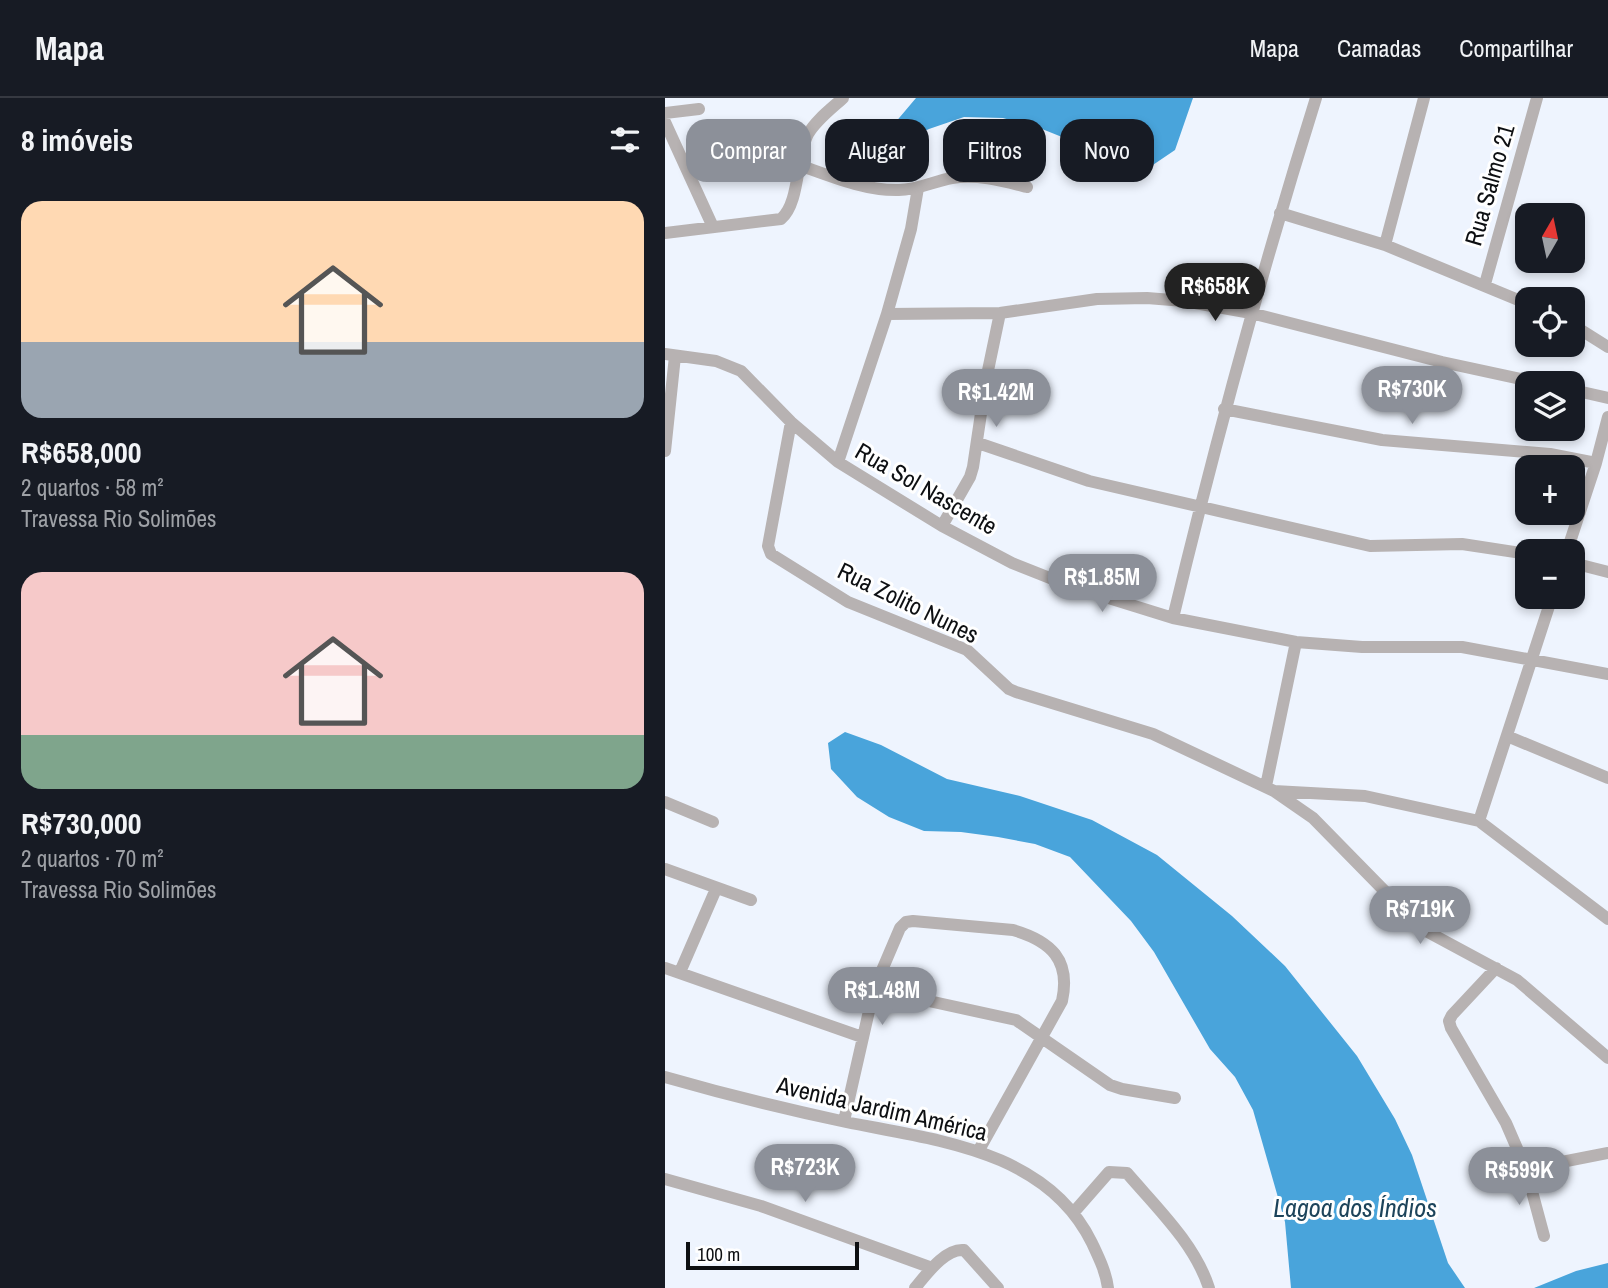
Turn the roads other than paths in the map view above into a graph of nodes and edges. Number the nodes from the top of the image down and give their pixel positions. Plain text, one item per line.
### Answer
1 (843, 98) edge
2 (1315, 98) edge
3 (1424, 98) edge
4 (1537, 98) edge
5 (699, 109) dead end
6 (665, 113) edge
7 (665, 122) edge
8 (811, 130) edge
9 (811, 169) edge
10 (795, 182) edge
11 (1027, 187) dead end
12 (918, 188) junction
13 (1280, 213) junction
14 (713, 227) junction
15 (665, 233) edge
16 (1385, 244) junction
17 (1485, 284) junction
18 (1515, 298) edge
19 (1000, 313) junction
20 (1251, 313) junction
21 (887, 314) junction
22 (1585, 333) edge
23 (1608, 347) edge
24 (670, 355) edge
25 (1515, 378) edge
26 (1585, 393) edge
27 (1608, 398) edge
28 (1224, 409) junction
29 (1608, 417) edge
30 (791, 422) junction
31 (978, 443) junction
32 (665, 451) edge
33 (838, 462) junction
34 (1596, 463) junction
35 (1199, 507) junction
36 (942, 526) junction
37 (1571, 539) edge
38 (1515, 552) edge
39 (1585, 566) edge
40 (1608, 572) edge
41 (1548, 609) edge
42 (1173, 618) junction
43 (1296, 642) junction
44 (1532, 658) junction
45 (1608, 674) edge
46 (1507, 736) junction
47 (1608, 778) edge
48 (1270, 788) junction
49 (665, 802) edge
50 (1479, 821) junction
51 (713, 822) dead end
52 (665, 869) edge
53 (716, 889) junction
54 (751, 900) dead end
55 (1608, 919) edge
56 (665, 968) edge
57 (1496, 968) junction
58 (680, 972) junction
59 (874, 989) junction
60 (1042, 1036) junction
61 (862, 1037) junction
62 (1608, 1058) edge
63 (665, 1077) edge
64 (1175, 1098) dead end
65 (844, 1121) junction
66 (979, 1150) junction
67 (1608, 1153) edge
68 (1526, 1169) junction
69 (665, 1179) edge
70 (1074, 1212) junction
71 (1544, 1236) dead end
72 (932, 1268) junction
73 (915, 1288) edge
74 (998, 1288) edge
75 (1108, 1288) edge
76 (1209, 1288) edge

1 - 8 street
2 - 13 street
3 - 16 street
4 - 17 street, Rua Salmo 21
5 - 6 street
7 - 14 street
9 - 12 street
10 - 14 street
11 - 12 street
12 - 21 street
13 - 16 street
13 - 20 street
14 - 15 street
16 - 17 street
17 - 18 street
19 - 20 street
19 - 21 street
19 - 31 street
20 - 25 street
20 - 28 street
21 - 33 street
22 - 23 street
24 - 30 street, Rua Sol Nascente
24 - 32 street
26 - 27 street
28 - 34 street
28 - 35 street
29 - 34 street
30 - 33 street, Rua Sol Nascente
30 - 48 street, Rua Zolito Nunes
31 - 35 street
31 - 36 street
33 - 36 street, Rua Sol Nascente
34 - 37 street
35 - 38 street
35 - 42 street
36 - 42 street, Rua Sol Nascente
39 - 40 street
41 - 44 street
42 - 43 street, Rua Sol Nascente
43 - 44 street, Rua Sol Nascente
43 - 48 street
44 - 45 street, Rua Sol Nascente
44 - 46 street
46 - 47 street
46 - 50 street
48 - 50 street
48 - 57 street
49 - 51 street
50 - 55 street
52 - 53 street
53 - 54 street
53 - 58 street
56 - 58 street
57 - 62 street
57 - 68 street
58 - 61 street
59 - 60 street
59 - 60 street
59 - 61 street
60 - 64 street
60 - 66 street
61 - 65 street
63 - 65 street, Avenida Jardim América
65 - 66 street, Avenida Jardim América
66 - 70 street, Avenida Jardim América
67 - 68 street
68 - 71 street
69 - 72 street
70 - 75 street, Avenida Jardim América
70 - 76 street
72 - 73 street
72 - 74 street

